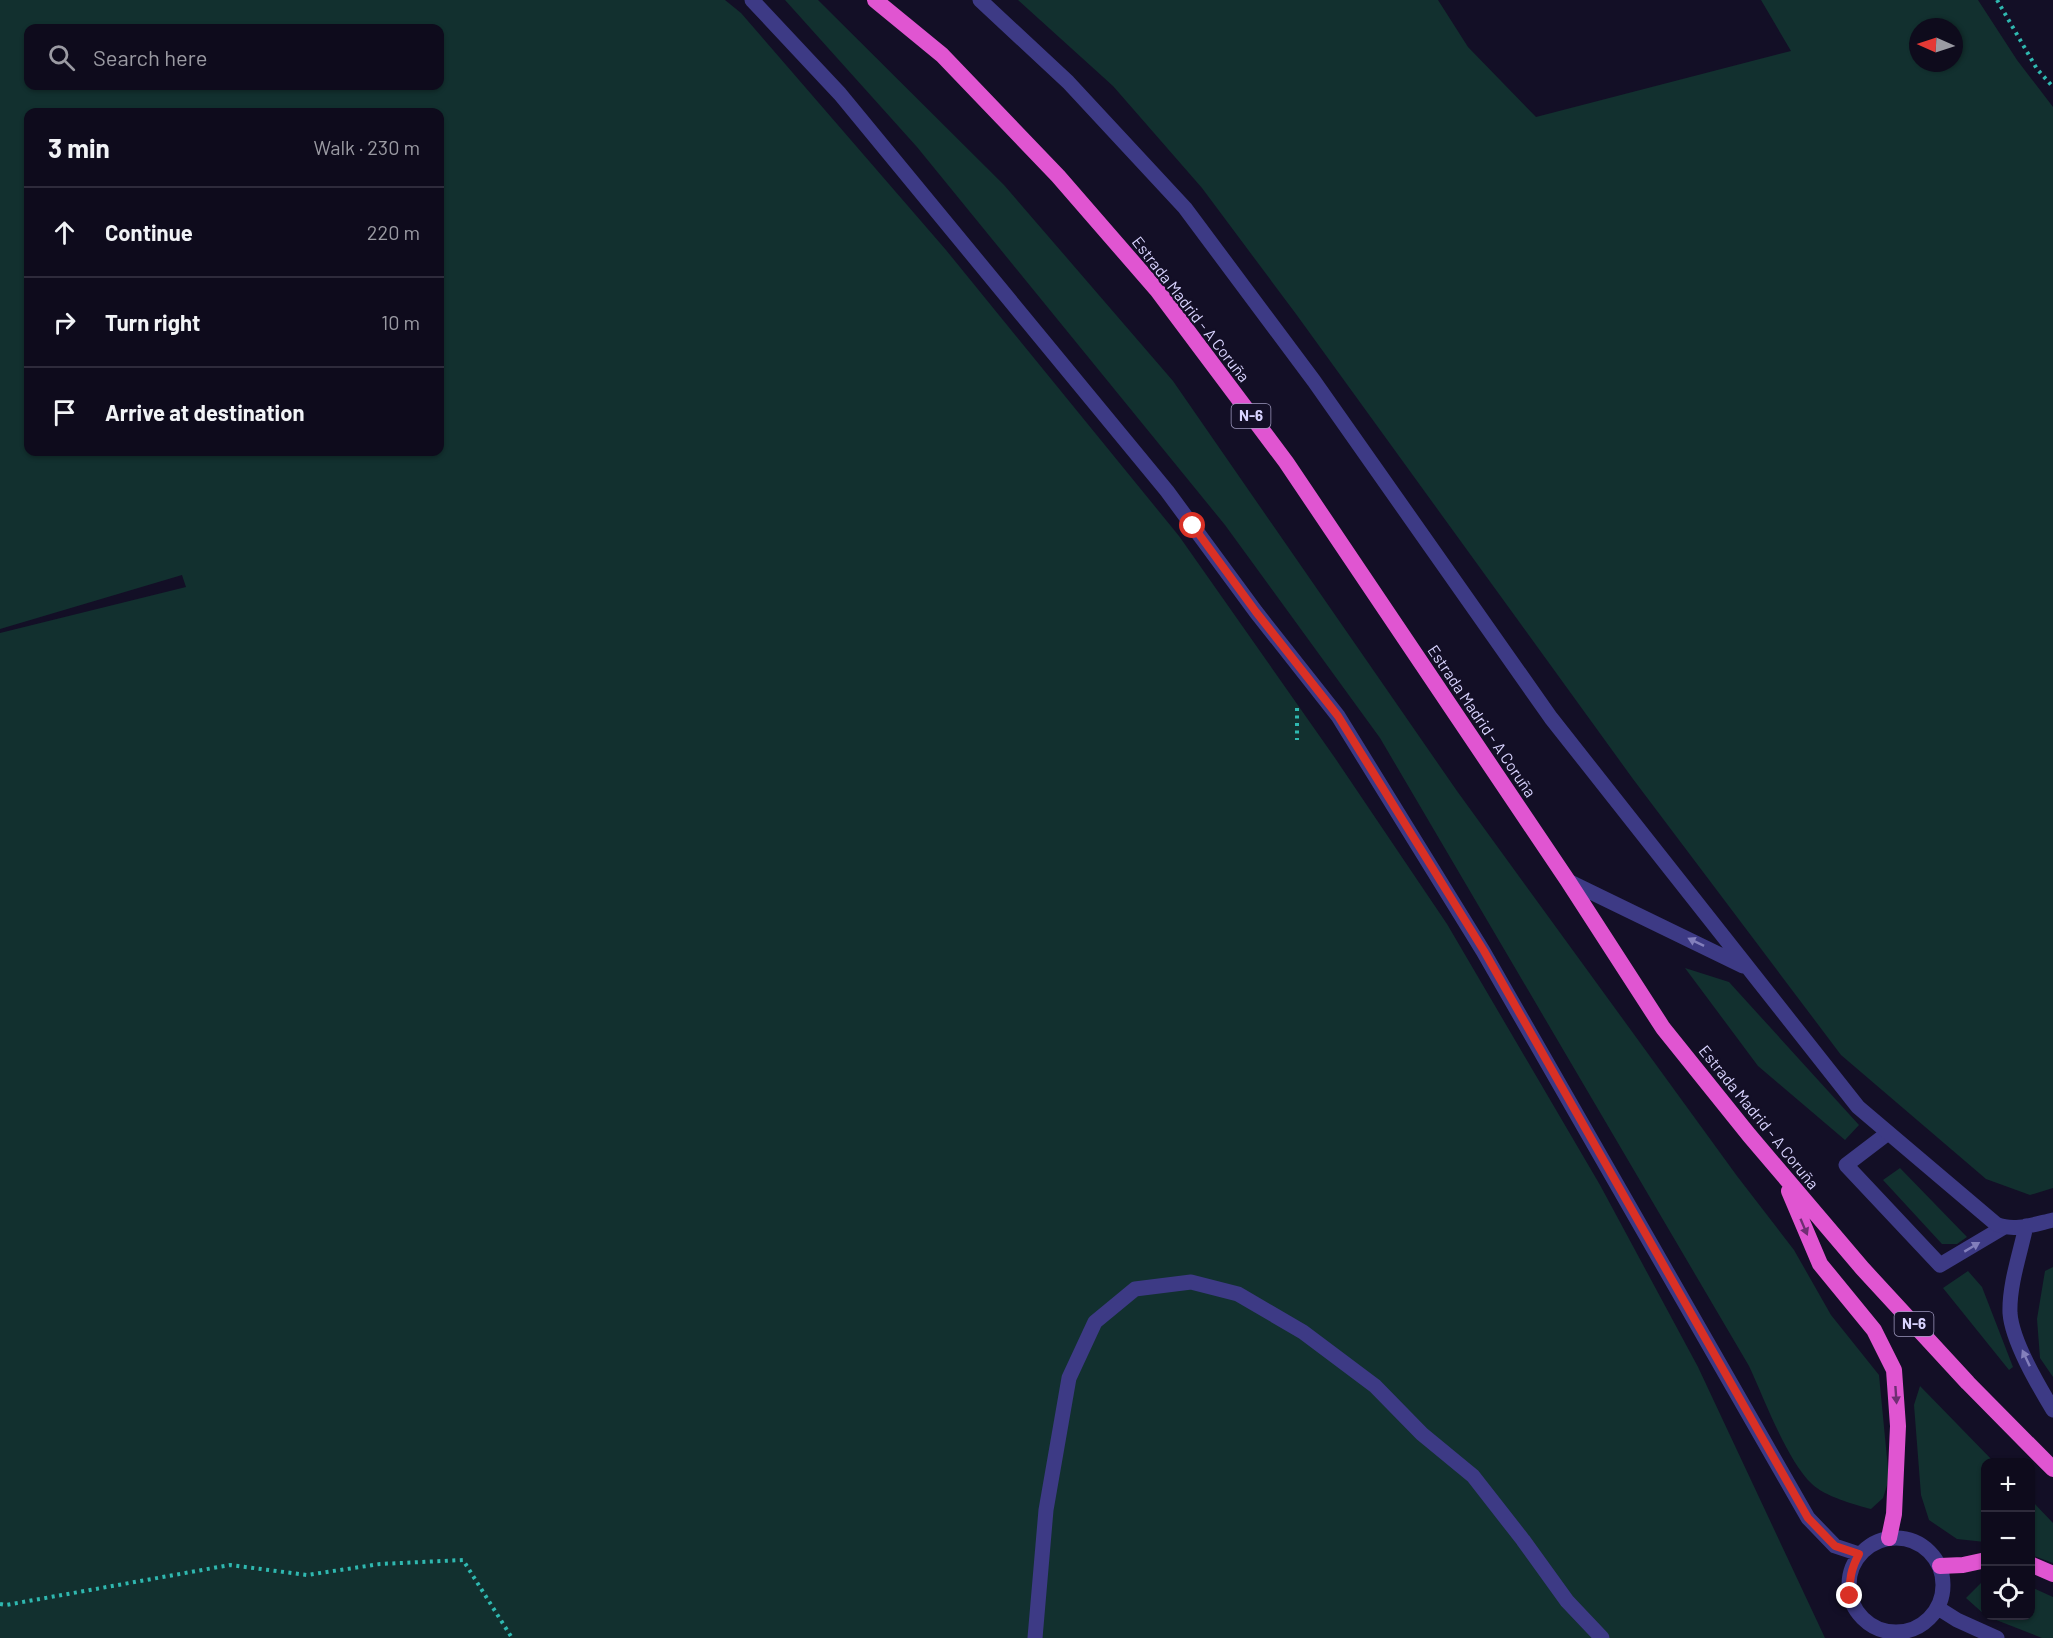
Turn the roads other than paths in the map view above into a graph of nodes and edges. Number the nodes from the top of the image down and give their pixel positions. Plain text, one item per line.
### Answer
1 (752, 0) edge
2 (875, 0) edge
3 (980, 0) edge
4 (1568, 881) junction
5 (1749, 969) junction
6 (1888, 1133) junction
7 (1781, 1173) junction
8 (2053, 1220) edge
9 (2026, 1226) junction
10 (2004, 1227) junction
11 (2053, 1410) edge
12 (2053, 1469) edge
13 (1889, 1538) junction
14 (1859, 1554) junction
15 (1981, 1561) edge
16 (1940, 1566) junction
17 (2035, 1566) edge
18 (2053, 1574) edge
19 (1938, 1608) junction
20 (1891, 1635) edge
21 (1035, 1638) edge
22 (1602, 1638) edge
23 (1997, 1638) edge

1 - 14 street
2 - 4 highway, Estrada Madrid - A Coruña / N-6
3 - 5 street
5 -> 4 street
4 - 7 highway, Estrada Madrid - A Coruña / N-6
5 - 6 street
6 - 10 street
6 -> 10 street
7 - 12 highway, Estrada Madrid - A Coruña / N-6
7 -> 13 highway
8 - 9 street
9 - 10 street
11 -> 9 street
13 - 14 street
13 - 16 street
14 - 20 street
15 - 16 highway
16 - 19 street
17 - 18 highway
19 - 20 street
19 - 23 street
21 - 22 street

